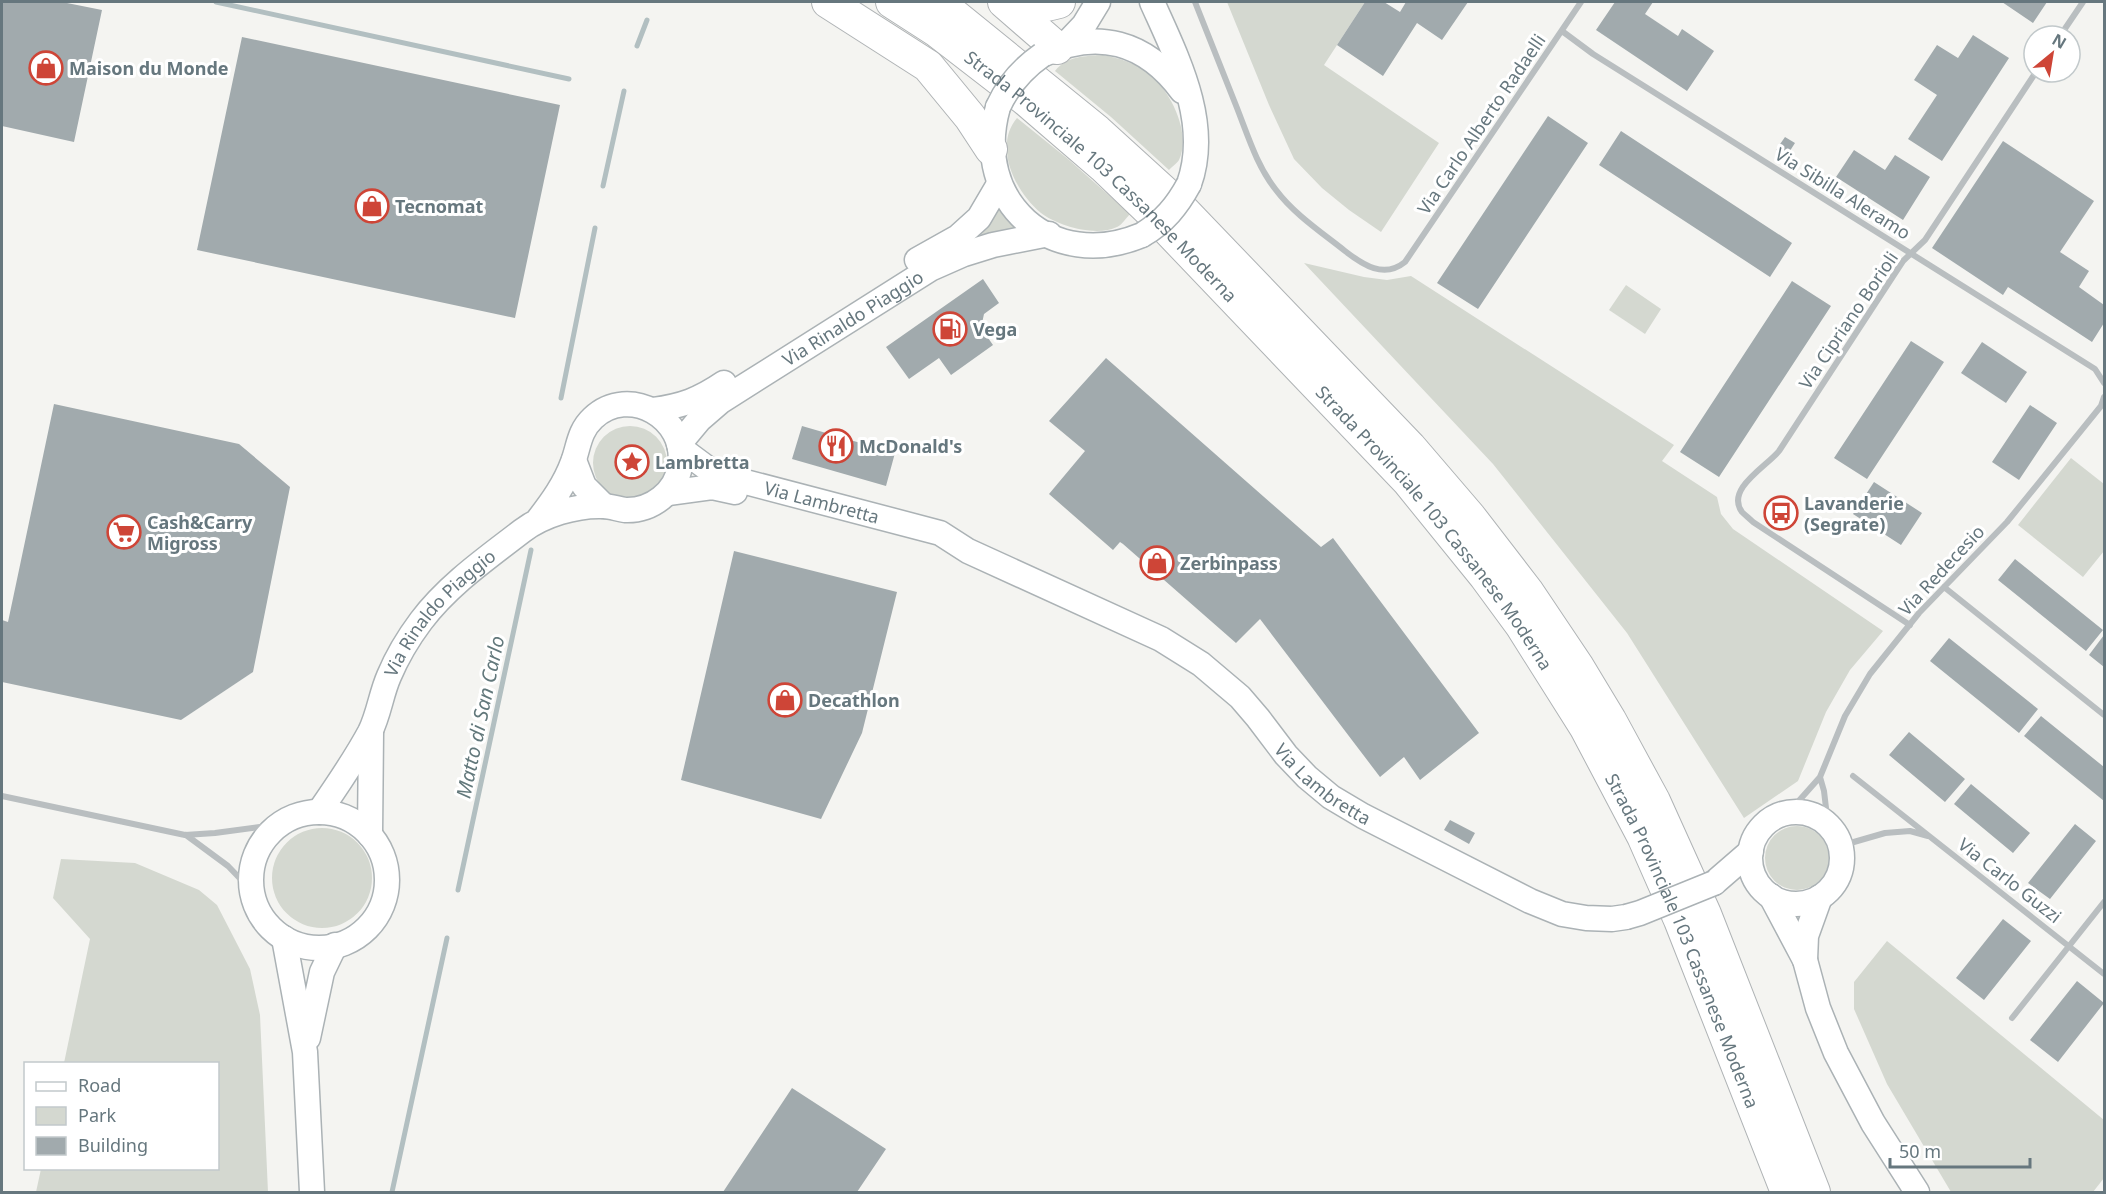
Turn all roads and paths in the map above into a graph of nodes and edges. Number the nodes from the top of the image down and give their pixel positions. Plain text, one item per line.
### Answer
1 (828, 2) edge
2 (892, 2) edge
3 (938, 2) edge
4 (1004, 2) edge
5 (1016, 2) edge
6 (1059, 2) edge
7 (1098, 2) edge
8 (1152, 2) edge
9 (1195, 2) edge
10 (1581, 2) edge
11 (2083, 2) edge
12 (2068, 24) edge
13 (1562, 31) junction
14 (1055, 49) junction
15 (2028, 84) edge
16 (1191, 102) junction
17 (992, 149) junction
18 (999, 184) junction
19 (1049, 234) junction
20 (1912, 254) junction
21 (2104, 383) edge
22 (2104, 397) edge
23 (653, 410) junction
24 (680, 446) junction
25 (574, 460) junction
26 (668, 493) junction
27 (604, 506) junction
28 (538, 520) junction
29 (968, 551) junction
30 (1944, 587) junction
31 (1910, 625) junction
32 (2104, 715) edge
33 (371, 729) junction
34 (1853, 776) dead end
35 (1820, 777) junction
36 (2, 796) edge
37 (319, 812) junction
38 (1788, 813) junction
39 (280, 824) junction
40 (185, 835) junction
41 (370, 836) junction
42 (1834, 836) junction
43 (1932, 837) junction
44 (1751, 851) junction
45 (1714, 883) junction
46 (252, 891) junction
47 (1766, 891) junction
48 (1820, 897) junction
49 (2104, 902) edge
50 (284, 938) junction
51 (335, 945) junction
52 (2069, 946) junction
53 (1805, 960) junction
54 (2104, 974) edge
55 (2012, 1018) dead end
56 (305, 1052) junction
57 (1873, 1123) junction
58 (312, 1192) edge
59 (1787, 1192) edge
60 (1814, 1192) edge
61 (1903, 1192) edge
62 (1917, 1192) edge

1 - 17 highway
2 - 59 highway, Strada Provinciale 103 Cassanese Moderna
3 - 60 highway, Strada Provinciale 103 Cassanese Moderna
4 - 14 highway
5 - 6 highway
7 - 14 street
8 - 16 street
9 - 13 street, Via Carlo Alberto Radaelli
10 - 13 street, Via Carlo Alberto Radaelli
11 - 12 street
13 - 20 street, Via Sibilla Aleramo
14 - 16 street
14 - 17 street, bridge
15 - 20 street, Via Cipriano Borioli
16 - 19 street, bridge
17 - 18 street
18 - 19 street
18 - 23 street, Via Rinaldo Piaggio
19 - 24 street, Via Rinaldo Piaggio
20 - 21 street, Via Sibilla Aleramo
20 - 31 street, Via Cipriano Borioli
22 - 30 street, Via Redecesio
23 - 24 street
23 - 25 street, Via Rinaldo Piaggio
24 - 26 street
24 - 29 street, Via Lambretta
25 - 27 street
25 - 28 street, Via Rinaldo Piaggio
26 - 27 street, Via Rinaldo Piaggio
26 - 29 street, Via Lambretta
27 - 28 street, Via Rinaldo Piaggio
28 - 33 street, Via Rinaldo Piaggio
29 - 45 street, Via Lambretta, bridge
30 - 31 street, Via Redecesio
30 - 32 street
31 - 35 street, Via Redecesio
33 - 37 street, Via Rinaldo Piaggio
33 - 41 street, Via Rinaldo Piaggio
34 - 43 street, Via Carlo Guzzi
35 - 38 street, Via Redecesio
35 - 42 street
36 - 40 street
37 - 39 street, Via Rinaldo Piaggio
37 - 41 street, Via Rinaldo Piaggio
38 - 42 street
38 - 44 street
39 - 40 street
39 - 46 street, Via Rinaldo Piaggio
40 - 46 street
41 - 51 street, Via Rinaldo Piaggio
42 - 43 street, Via Carlo Guzzi
42 - 48 street
43 - 52 street, Via Carlo Guzzi
44 - 45 street, Via Lambretta
44 - 47 street
45 - 47 street, Via Lambretta
46 - 50 street, Via Rinaldo Piaggio
47 - 48 street
47 - 53 street
48 - 53 street
49 - 52 street, Via Carlo Guzzi
50 - 51 street, Via Rinaldo Piaggio
50 - 56 street
51 - 56 street
52 - 54 street, Via Carlo Guzzi
52 - 55 street, Via Carlo Guzzi
53 - 57 street
56 - 58 street
57 - 61 street
57 - 62 street

